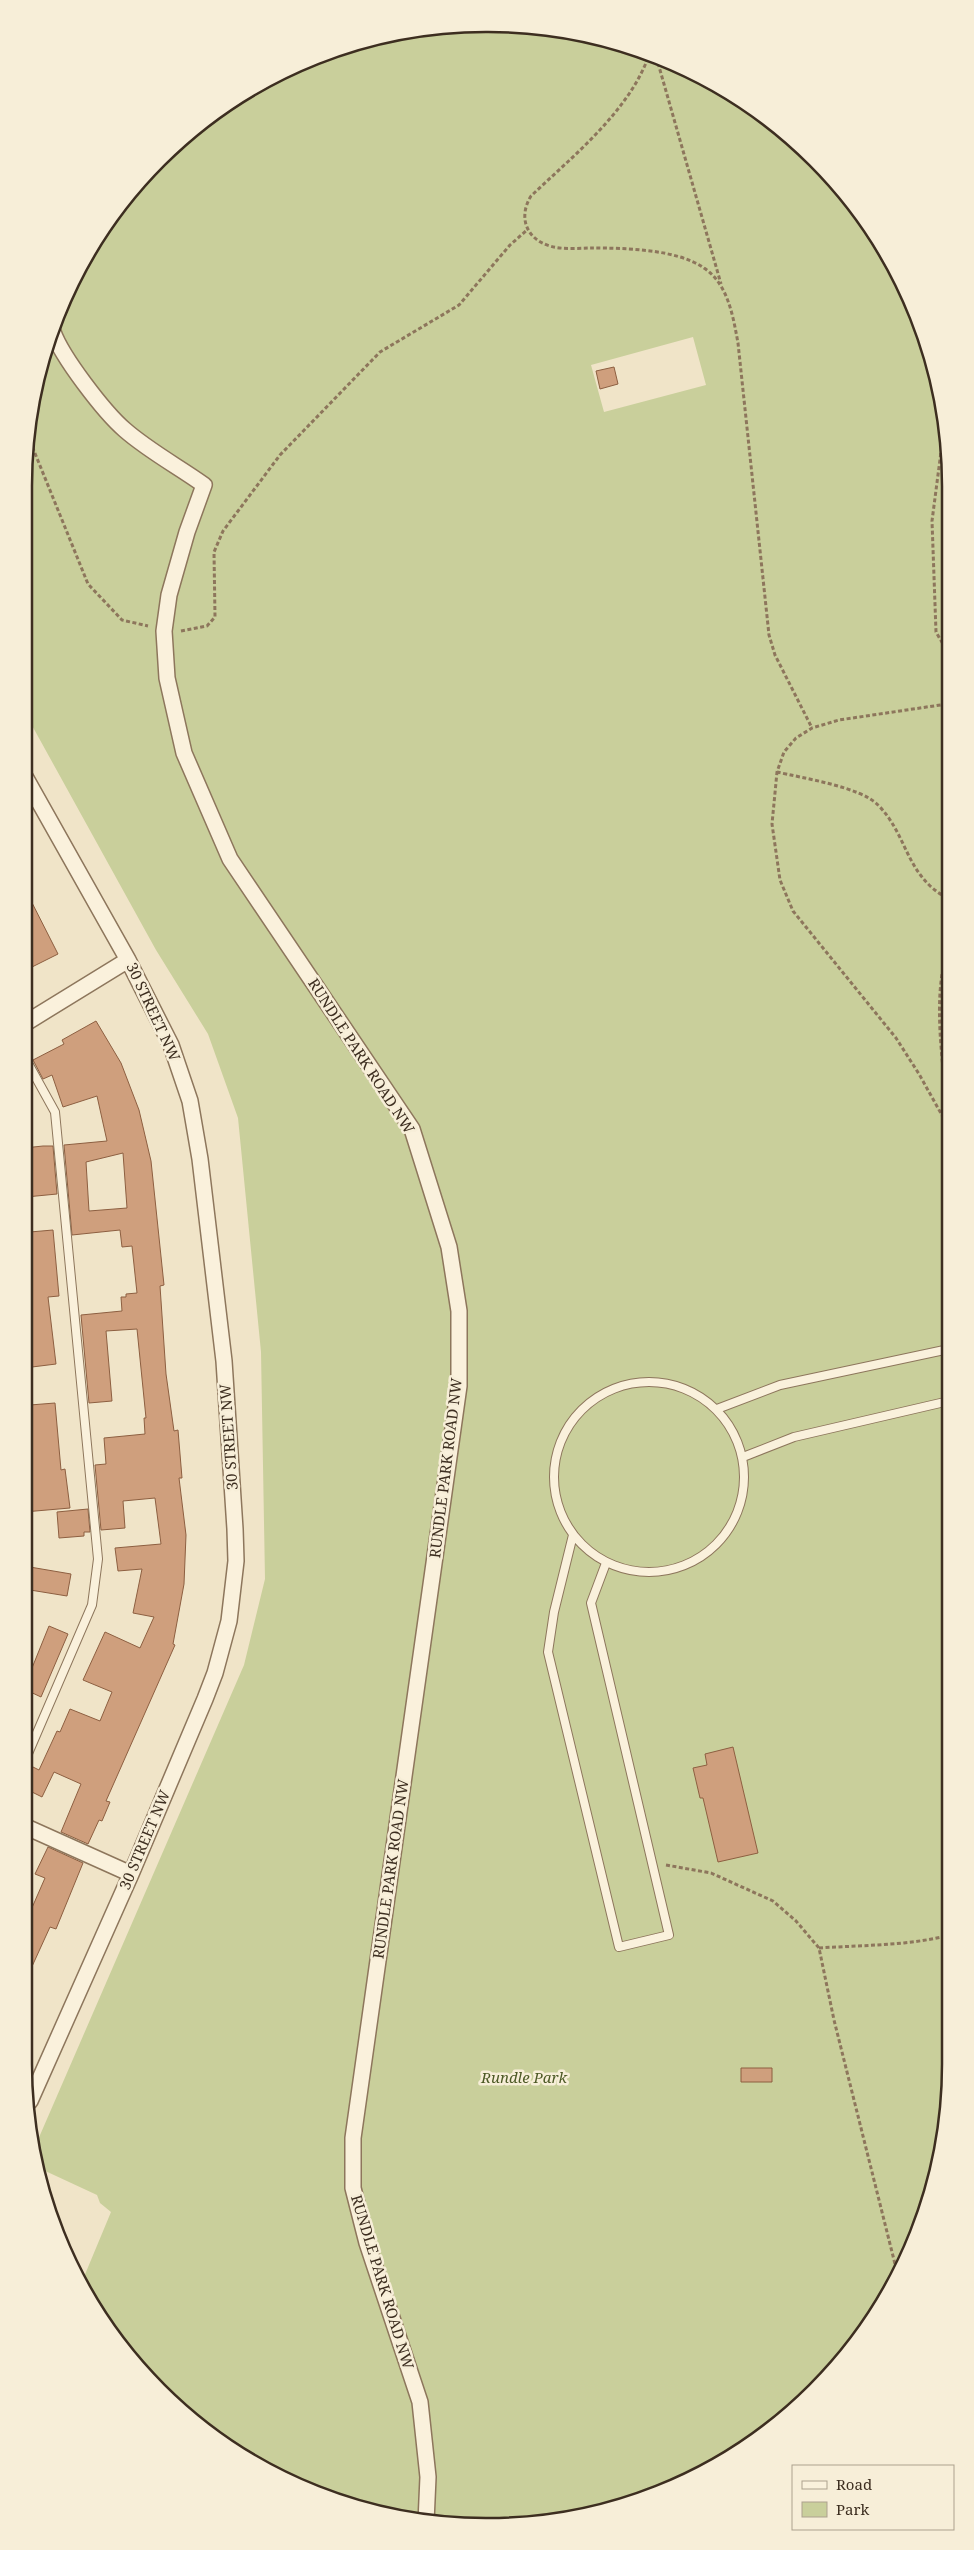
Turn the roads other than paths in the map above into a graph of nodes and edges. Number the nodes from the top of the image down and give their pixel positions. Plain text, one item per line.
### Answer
1 (57, 342) edge
2 (32, 789) edge
3 (128, 960) junction
4 (32, 1019) edge
5 (32, 1070) edge
6 (942, 1350) edge
7 (942, 1402) edge
8 (717, 1409) junction
9 (743, 1457) junction
10 (573, 1535) junction
11 (606, 1563) junction
12 (32, 1744) edge
13 (32, 1830) edge
14 (131, 1874) junction
15 (33, 2094) edge
16 (426, 2514) edge

1 - 16 street, RUNDLE PARK ROAD NW
2 - 3 street, 30 STREET NW
3 - 4 street
3 - 14 street, 30 STREET NW
5 - 12 lane
6 - 8 lane
7 - 9 lane
8 - 9 lane
8 - 10 lane
9 - 11 lane
10 - 11 lane
10 - 11 lane
13 - 14 street
14 - 15 street, 30 STREET NW

